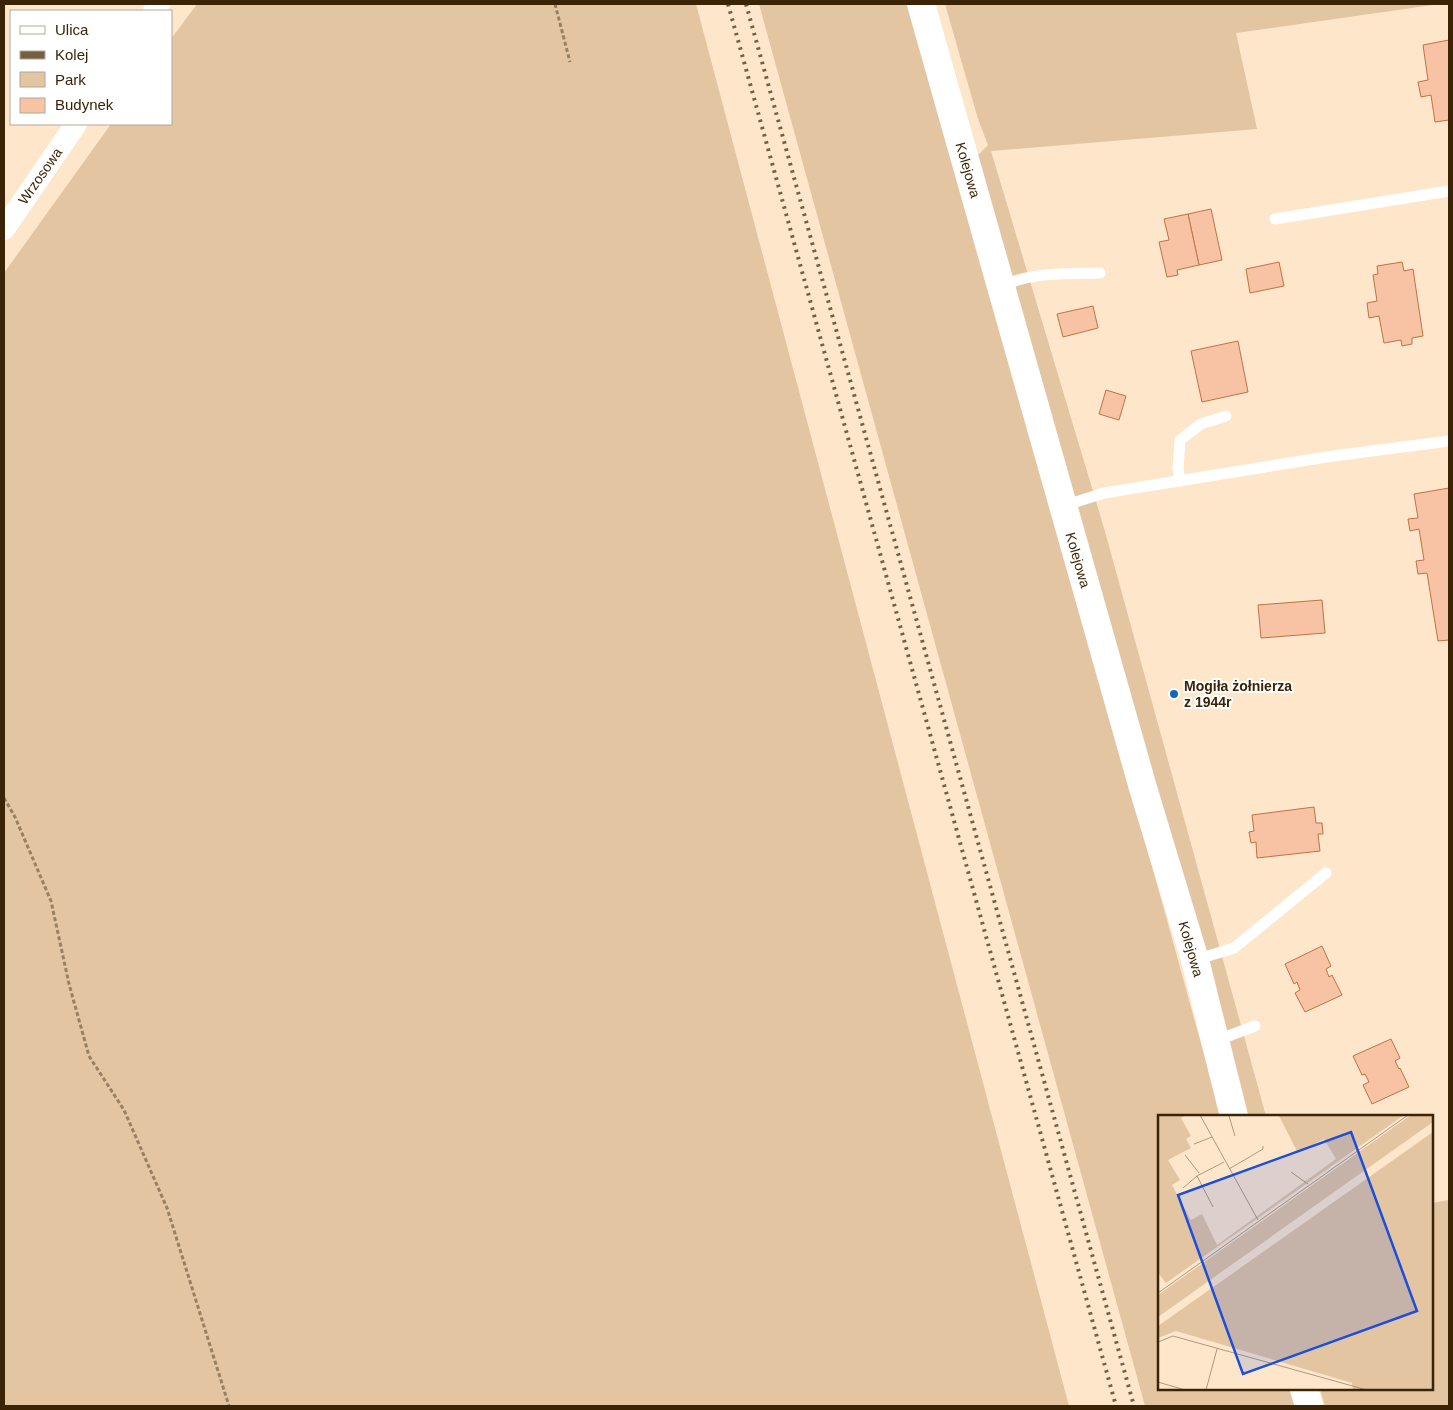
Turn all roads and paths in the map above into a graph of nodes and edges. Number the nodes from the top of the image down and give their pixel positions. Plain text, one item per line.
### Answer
1 (555, 4) edge
2 (921, 4) edge
3 (570, 62) dead end
4 (75, 125) edge
5 (1449, 191) edge
6 (1276, 219) dead end
7 (4, 229) edge
8 (1100, 273) dead end
9 (1001, 286) junction
10 (1226, 416) dead end
11 (1449, 441) edge
12 (1180, 481) junction
13 (1063, 506) junction
14 (4, 798) edge
15 (1326, 873) dead end
16 (1194, 960) junction
17 (1255, 1026) dead end
18 (1215, 1041) junction
19 (1234, 1115) edge
20 (1304, 1390) edge
21 (229, 1406) edge
22 (1309, 1406) edge

1 - 3 path
2 - 9 street, Kolejowa
4 - 7 street, Wrzosowa
5 - 6 lane
8 - 9 lane
9 - 13 street, Kolejowa
10 - 12 lane
11 - 12 lane
12 - 13 lane
13 - 16 street, Kolejowa
14 - 21 path
15 - 16 lane
16 - 18 street, Kolejowa
17 - 18 lane
18 - 19 street, Kolejowa
20 - 22 street

